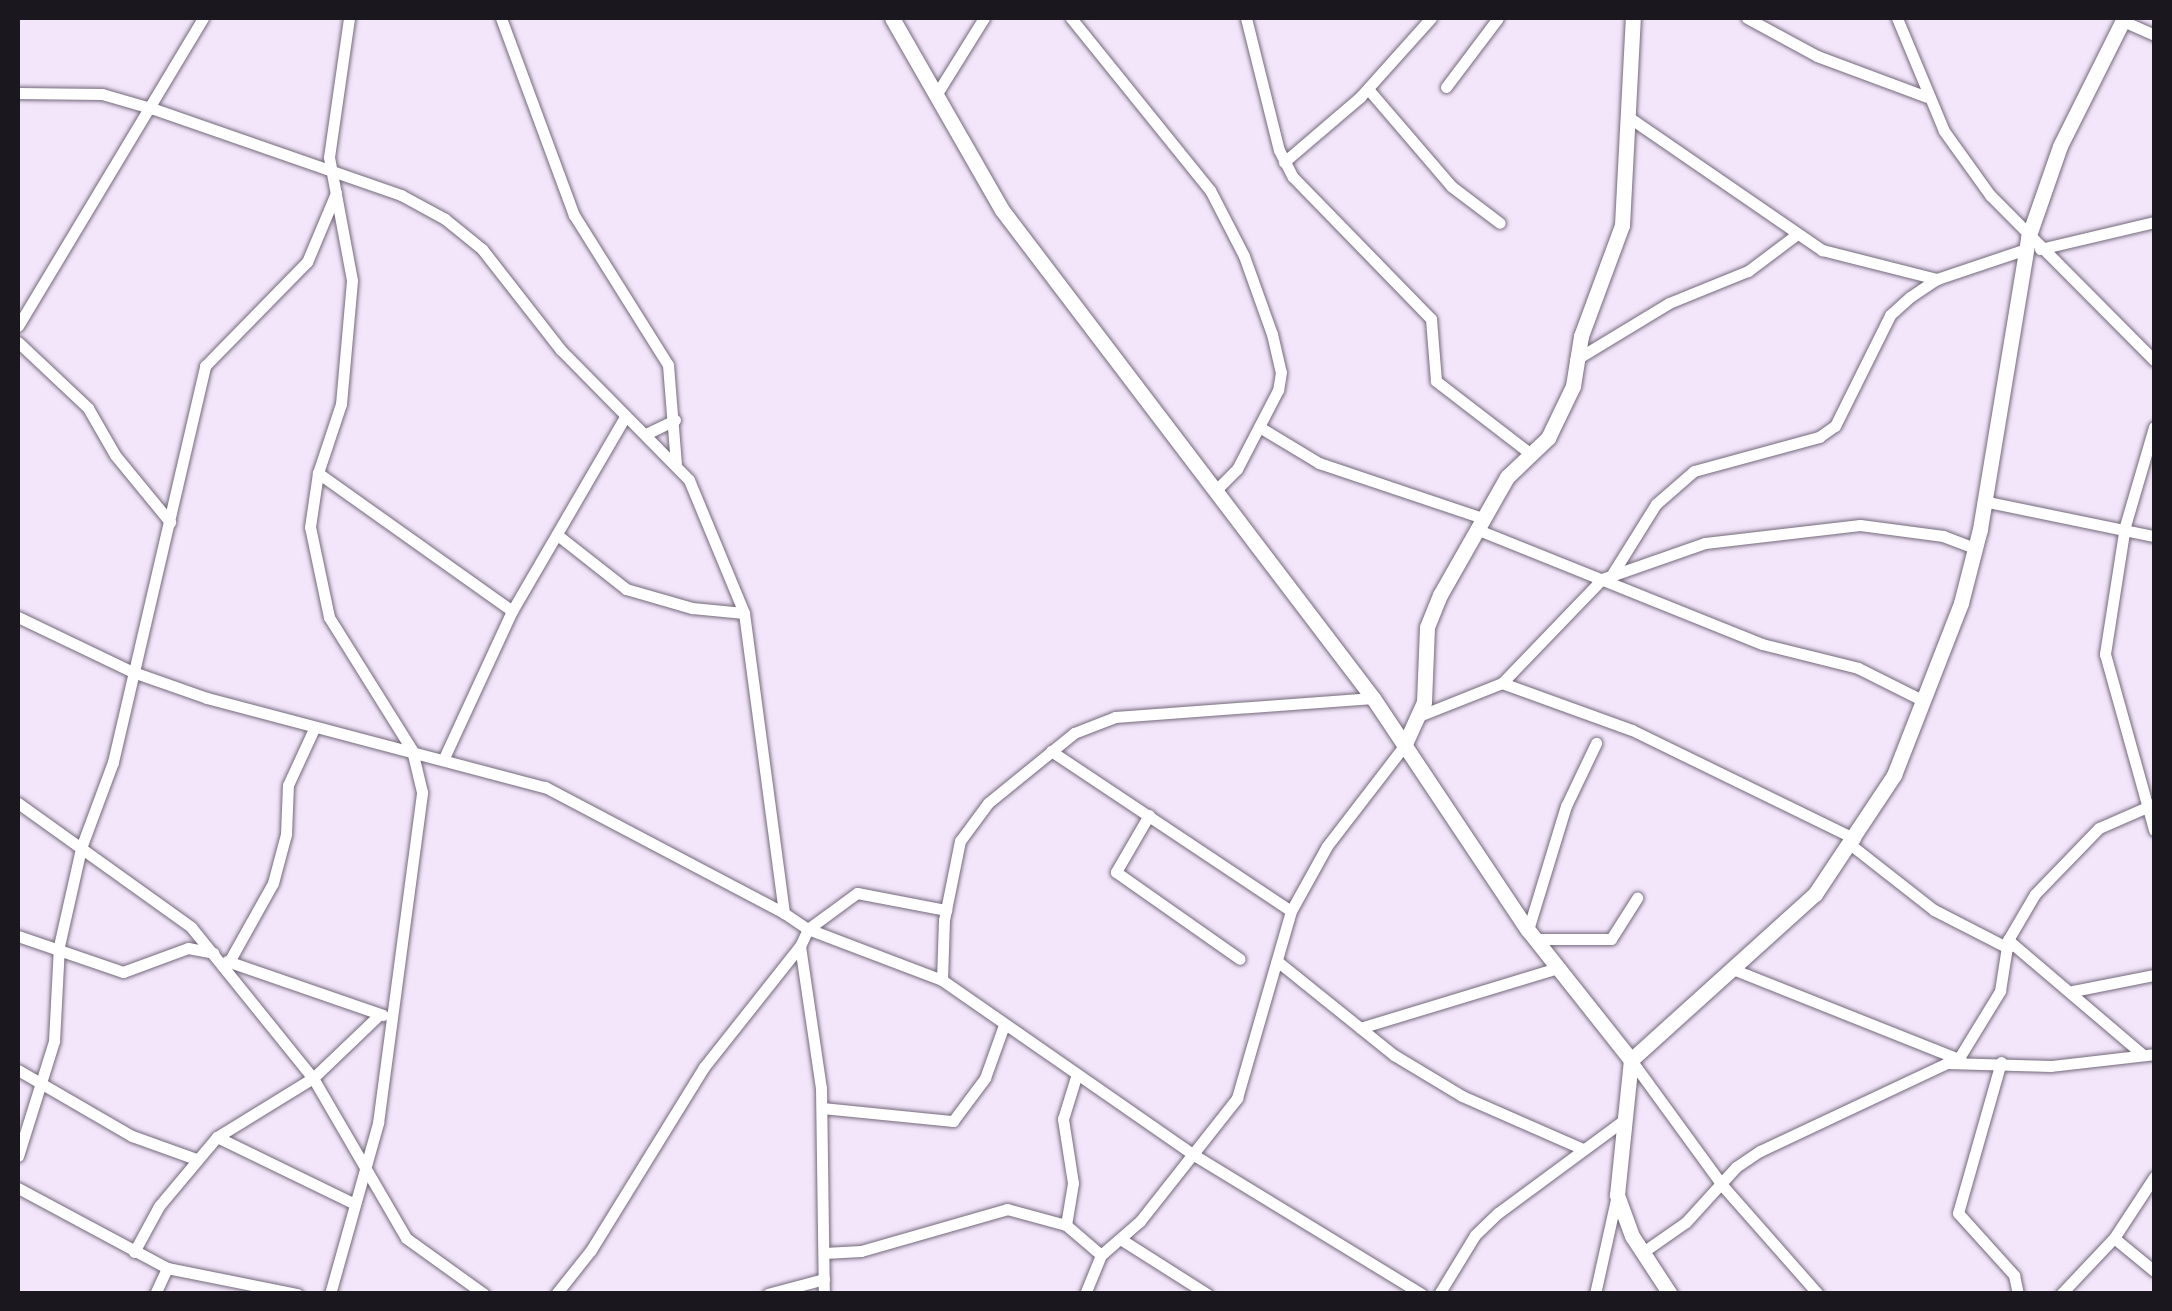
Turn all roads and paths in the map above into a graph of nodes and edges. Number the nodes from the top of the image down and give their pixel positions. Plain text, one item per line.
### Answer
1 (203, 18) edge
2 (349, 18) edge
3 (500, 18) edge
4 (892, 18) edge
5 (984, 18) edge
6 (1071, 18) edge
7 (1246, 18) edge
8 (1431, 18) edge
9 (1498, 18) edge
10 (1633, 18) edge
11 (1747, 18) edge
12 (2124, 19) edge
13 (1899, 20) edge
14 (2154, 35) edge
15 (1446, 87) dead end
16 (1368, 89) junction
17 (18, 93) edge
18 (936, 95) junction
19 (1927, 96) junction
20 (154, 109) junction
21 (1627, 116) junction
22 (1284, 162) junction
23 (334, 173) junction
24 (336, 192) junction
25 (2154, 222) edge
26 (1500, 224) dead end
27 (1796, 234) junction
28 (2032, 245) junction
29 (1937, 279) junction
30 (18, 325) edge
31 (18, 342) edge
32 (1575, 360) junction
33 (2154, 360) edge
34 (625, 416) junction
35 (675, 420) junction
36 (1261, 428) junction
37 (2154, 428) edge
38 (648, 433) junction
39 (1532, 455) junction
40 (676, 464) junction
41 (318, 474) junction
42 (1215, 491) junction
43 (1983, 501) junction
44 (170, 522) junction
45 (1479, 523) junction
46 (2125, 526) junction
47 (2154, 536) edge
48 (560, 537) junction
49 (1974, 548) junction
50 (1607, 578) junction
51 (512, 611) junction
52 (744, 613) junction
53 (18, 617) edge
54 (132, 672) junction
55 (1502, 683) junction
56 (1373, 698) junction
57 (1922, 700) junction
58 (1419, 716) junction
59 (314, 731) junction
60 (1596, 743) dead end
61 (1404, 746) junction
62 (412, 750) junction
63 (1052, 752) junction
64 (444, 758) junction
65 (18, 803) edge
66 (2150, 804) edge
67 (1149, 815) junction
68 (2154, 830) edge
69 (1853, 842) junction
70 (81, 848) junction
71 (1637, 898) dead end
72 (946, 910) junction
73 (1290, 911) junction
74 (784, 914) junction
75 (808, 929) junction
76 (1532, 934) junction
77 (18, 936) edge
78 (2008, 944) junction
79 (58, 946) junction
80 (800, 946) junction
81 (214, 953) junction
82 (1240, 959) dead end
83 (1278, 961) junction
84 (227, 962) junction
85 (1557, 968) junction
86 (1736, 970) junction
87 (2154, 975) edge
88 (942, 980) junction
89 (2074, 991) junction
90 (386, 1015) junction
91 (1004, 1025) junction
92 (1360, 1028) junction
93 (2140, 1053) junction
94 (2154, 1054) edge
95 (1960, 1059) junction
96 (1631, 1060) junction
97 (2001, 1062) junction
98 (18, 1070) edge
99 (1076, 1076) junction
100 (313, 1078) junction
101 (42, 1082) junction
102 (822, 1108) junction
103 (1620, 1122) junction
104 (217, 1136) junction
105 (1582, 1150) junction
106 (1194, 1155) junction
107 (18, 1156) edge
108 (366, 1158) junction
109 (196, 1159) junction
110 (2154, 1177) edge
111 (1722, 1184) junction
112 (18, 1188) edge
113 (1617, 1195) junction
114 (355, 1204) junction
115 (1066, 1225) junction
116 (2114, 1238) junction
117 (1122, 1240) junction
118 (134, 1252) junction
119 (824, 1252) junction
120 (1643, 1252) junction
121 (1101, 1255) junction
122 (167, 1268) junction
123 (2154, 1271) edge
124 (824, 1279) junction
125 (156, 1294) edge
126 (296, 1294) edge
127 (330, 1294) edge
128 (484, 1294) edge
129 (556, 1294) edge
130 (768, 1294) edge
131 (824, 1294) edge
132 (1085, 1294) edge
133 (1207, 1294) edge
134 (1422, 1294) edge
135 (1439, 1294) edge
136 (1595, 1294) edge
137 (1670, 1294) edge
138 (1818, 1294) edge
139 (2018, 1294) edge
140 (2062, 1294) edge

1 - 20 street
2 - 23 street
3 - 35 street
4 - 18 street
5 - 18 street
6 - 36 street
7 - 22 street
8 - 16 street
9 - 15 street
10 - 21 street
11 - 19 street
12 - 14 street
12 - 28 street
13 - 19 street
16 - 22 street
16 - 26 street
17 - 20 street
18 - 42 street
19 - 28 street
20 - 23 street
20 - 30 street
21 - 27 street
21 - 32 street
22 - 39 street
23 - 24 street
23 - 34 street
24 - 41 street
24 - 44 street
25 - 28 street
27 - 29 street
27 - 32 street
28 - 29 street
28 - 33 street
28 - 43 street
29 - 50 street
31 - 44 street
32 - 39 street
34 - 38 street
34 - 48 street
35 - 38 street
35 - 40 street
36 - 42 street
36 - 45 street
37 - 46 street
38 - 40 street
39 - 45 street
40 - 52 street
41 - 51 street
41 - 62 street
42 - 56 street
43 - 46 street
43 - 49 street
44 - 54 street
45 - 50 street
45 - 58 street
46 - 47 street
46 - 66 street
48 - 51 street
48 - 52 street
49 - 50 street
49 - 57 street
50 - 55 street
50 - 57 street
51 - 64 street
52 - 74 street
53 - 54 street
54 - 59 street
54 - 70 street
55 - 58 street
55 - 69 street
56 - 61 street
56 - 63 street
57 - 69 street
58 - 61 street
59 - 62 street
59 - 84 street
60 - 76 street
61 - 73 street
61 - 76 street
62 - 64 street
62 - 90 street
63 - 67 street
63 - 72 street
64 - 74 street
65 - 70 street
66 - 68 street
66 - 78 street
67 - 73 street
67 - 82 street
69 - 78 street
69 - 86 street
70 - 79 street
70 - 81 street
71 - 76 street
72 - 75 street
72 - 88 street
73 - 83 street
74 - 75 street
75 - 80 street
75 - 88 street
76 - 85 street
77 - 79 street
78 - 89 street
78 - 95 street
79 - 81 street
79 - 101 street
80 - 102 street
80 - 129 street
81 - 84 street
83 - 92 street
83 - 106 street
84 - 90 street
84 - 100 street
85 - 92 street
85 - 96 street
86 - 95 street
86 - 96 street
87 - 89 street
88 - 91 street
89 - 93 street
90 - 100 street
90 - 108 street
91 - 99 street
91 - 102 street
92 - 105 street
93 - 94 street
93 - 97 street
95 - 97 street
95 - 111 street
96 - 103 street
96 - 111 street
97 - 139 street
98 - 101 street
99 - 106 street
99 - 115 street
100 - 104 street
100 - 108 street
101 - 107 street
101 - 109 street
102 - 119 street
103 - 105 street
103 - 113 street
104 - 109 street
104 - 114 street
105 - 135 street
106 - 117 street
106 - 134 street
108 - 114 street
108 - 128 street
109 - 118 street
110 - 116 street
111 - 120 street
111 - 138 street
112 - 118 street
113 - 120 street
113 - 136 street
114 - 127 street
115 - 119 street
115 - 121 street
116 - 123 street
116 - 140 street
117 - 121 street
117 - 133 street
118 - 122 street
119 - 124 street
120 - 137 street
121 - 132 street
122 - 125 street
122 - 126 street
124 - 130 street
124 - 131 street

